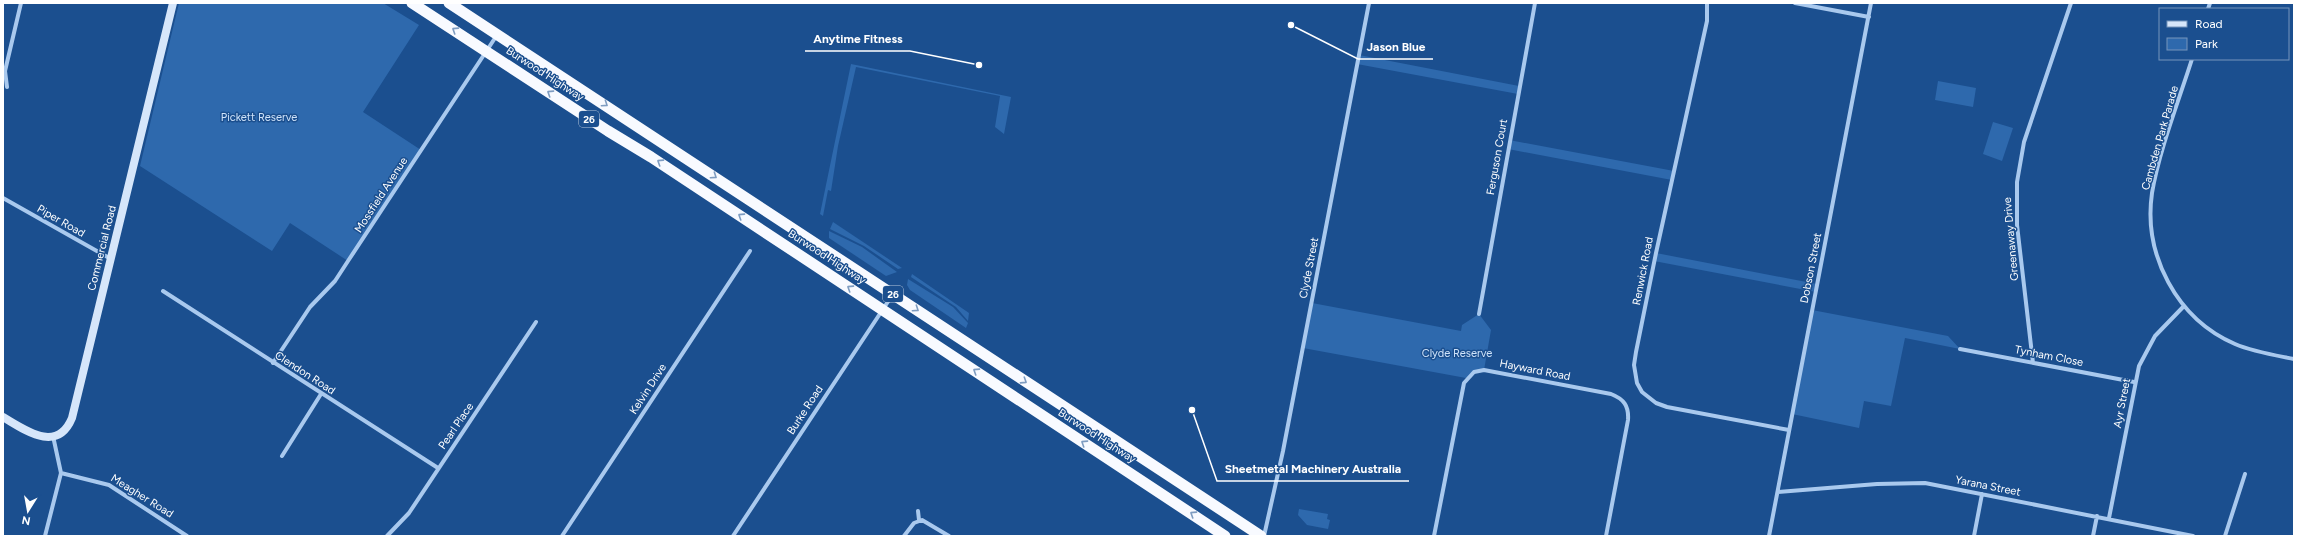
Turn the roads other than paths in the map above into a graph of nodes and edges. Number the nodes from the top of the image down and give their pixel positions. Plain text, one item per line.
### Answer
1 (20, 3) edge
2 (173, 3) edge
3 (412, 3) edge
4 (449, 3) edge
5 (1369, 3) edge
6 (1535, 3) edge
7 (1707, 3) edge
8 (1795, 3) edge
9 (1872, 3) edge
10 (2071, 3) edge
11 (1869, 18) junction
12 (498, 34) junction
13 (487, 52) junction
14 (2192, 60) edge
15 (7, 87) dead end
16 (3, 198) edge
17 (750, 251) dead end
18 (111, 259) junction
19 (163, 291) dead end
20 (893, 294) junction
21 (2184, 306) junction
22 (882, 309) junction
23 (1479, 314) dead end
24 (536, 322) dead end
25 (1960, 349) dead end
26 (2294, 359) edge
27 (2033, 362) junction
28 (273, 363) junction
29 (2134, 382) junction
30 (321, 394) junction
31 (3, 417) edge
32 (1789, 430) junction
33 (53, 436) junction
34 (282, 456) dead end
35 (438, 468) junction
36 (61, 473) junction
37 (2245, 474) dead end
38 (1778, 492) junction
39 (1982, 494) junction
40 (918, 511) dead end
41 (2097, 516) junction
42 (2109, 518) junction
43 (920, 520) junction
44 (45, 536) edge
45 (188, 536) edge
46 (387, 536) edge
47 (562, 536) edge
48 (733, 536) edge
49 (904, 536) edge
50 (949, 536) edge
51 (1225, 536) edge
52 (1261, 536) edge
53 (1264, 536) edge
54 (1434, 536) edge
55 (1606, 536) edge
56 (1769, 536) edge
57 (1974, 536) edge
58 (2094, 536) edge
59 (2193, 536) edge
60 (2226, 536) edge

1 - 15 street
2 - 18 main road, Commercial Road
13 -> 3 highway, Burwood Highway / 26
4 - 12 highway, Burwood Highway / 26
5 - 53 street, Clyde Street
6 - 23 street, Ferguson Court
7 - 32 street, Renwick Road
8 - 11 street
9 - 11 street, Dobson Street
10 - 27 street, Greenaway Drive
11 - 32 street, Dobson Street
12 - 13 street, Mossfield Avenue
12 -> 20 highway, Burwood Highway / 26
22 -> 13 highway, Burwood Highway / 26
13 - 28 street, Mossfield Avenue
14 - 21 street, Cambden Park Parade
16 - 18 street, Piper Road
17 - 47 street, Kelvin Drive
18 - 33 main road, Commercial Road
19 - 28 street, Clendon Road
20 - 22 street, Burke Road
20 -> 52 highway, Burwood Highway / 26
21 - 26 street, Cambden Park Parade
21 - 29 street, Ayr Street
22 - 48 street, Burke Road
51 -> 22 highway, Burwood Highway / 26
24 - 35 street, Pearl Place
25 - 27 street, Tynham Close
27 - 29 street, Tynham Close
28 - 30 street, Clendon Road
29 - 42 street, Ayr Street
30 - 34 street
30 - 35 street, Clendon Road
31 - 33 main road
32 - 38 street, Dobson Street
33 - 36 street
35 - 46 street, Pearl Place
36 - 44 street
36 - 45 street, Meagher Road
37 - 60 street
38 - 39 street, Yarana Street
38 - 56 street, Dobson Street
39 - 41 street, Yarana Street
39 - 57 street
40 - 43 street
41 - 42 street, Yarana Street
41 - 58 street
42 - 59 street, Yarana Street
43 - 49 street
43 - 50 street
54 - 55 street, Hayward Road

